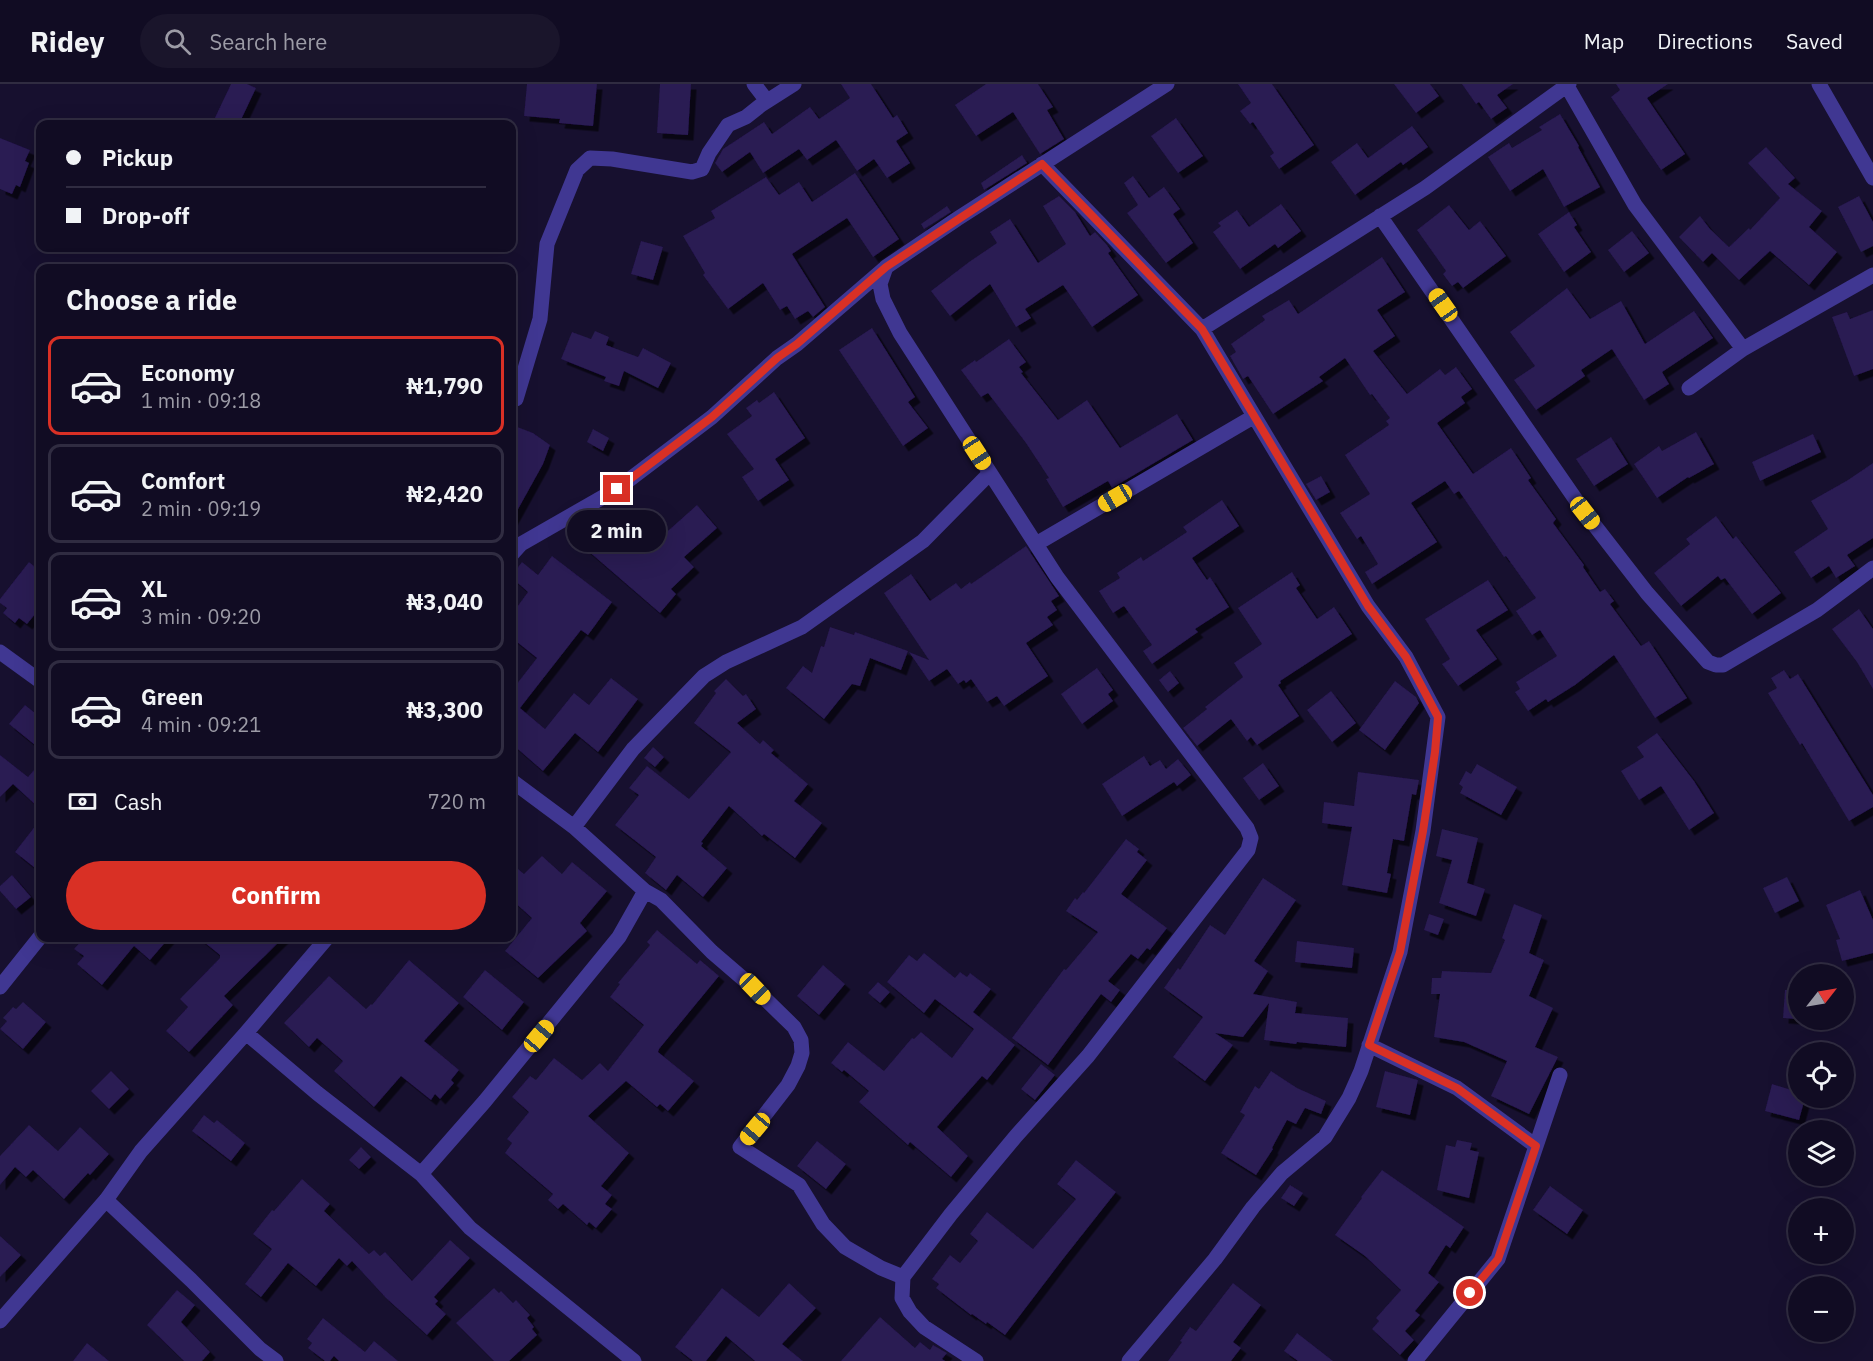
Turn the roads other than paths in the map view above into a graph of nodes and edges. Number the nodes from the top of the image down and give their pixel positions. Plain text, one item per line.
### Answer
1 (754, 84) edge
2 (794, 84) edge
3 (1167, 84) edge
4 (1819, 84) edge
5 (1568, 85) edge
6 (767, 101) junction
7 (1042, 164) junction
8 (1873, 177) edge
9 (1380, 216) junction
10 (886, 267) junction
11 (1873, 275) edge
12 (1202, 329) junction
13 (1743, 349) junction
14 (1689, 388) dead end
15 (516, 399) dead end
16 (1253, 417) junction
17 (990, 473) junction
18 (1036, 544) junction
19 (516, 550) edge
20 (1873, 568) edge
21 (0, 652) edge
22 (36, 678) edge
23 (516, 784) edge
24 (574, 827) junction
25 (645, 891) junction
26 (37, 942) edge
27 (324, 942) edge
28 (0, 987) edge
29 (246, 1034) junction
30 (1369, 1045) junction
31 (1560, 1075) dead end
32 (1536, 1146) junction
33 (421, 1174) junction
34 (106, 1200) junction
35 (903, 1277) junction
36 (0, 1321) edge
37 (255, 1355) edge
38 (276, 1361) edge
39 (634, 1361) edge
40 (976, 1361) edge
41 (1129, 1361) edge
42 (1415, 1361) edge

1 - 6 street
2 - 6 street
3 - 7 street
4 - 8 street
5 - 9 street
5 - 13 street
6 - 15 street
7 - 10 street
7 - 12 street
9 - 12 street
9 - 20 street
10 - 17 street
10 - 19 street
11 - 13 street
12 - 16 street
13 - 14 street
16 - 18 street
16 - 30 street
17 - 18 street
17 - 24 street
18 - 35 street
21 - 22 street
23 - 24 street
24 - 25 street
25 - 33 street
25 - 35 street
26 - 28 street
27 - 29 street
29 - 33 street
29 - 34 street
30 - 32 street
30 - 41 street
31 - 32 street
32 - 42 street
33 - 39 street
34 - 36 street
34 - 37 street
35 - 40 street
37 - 38 street

